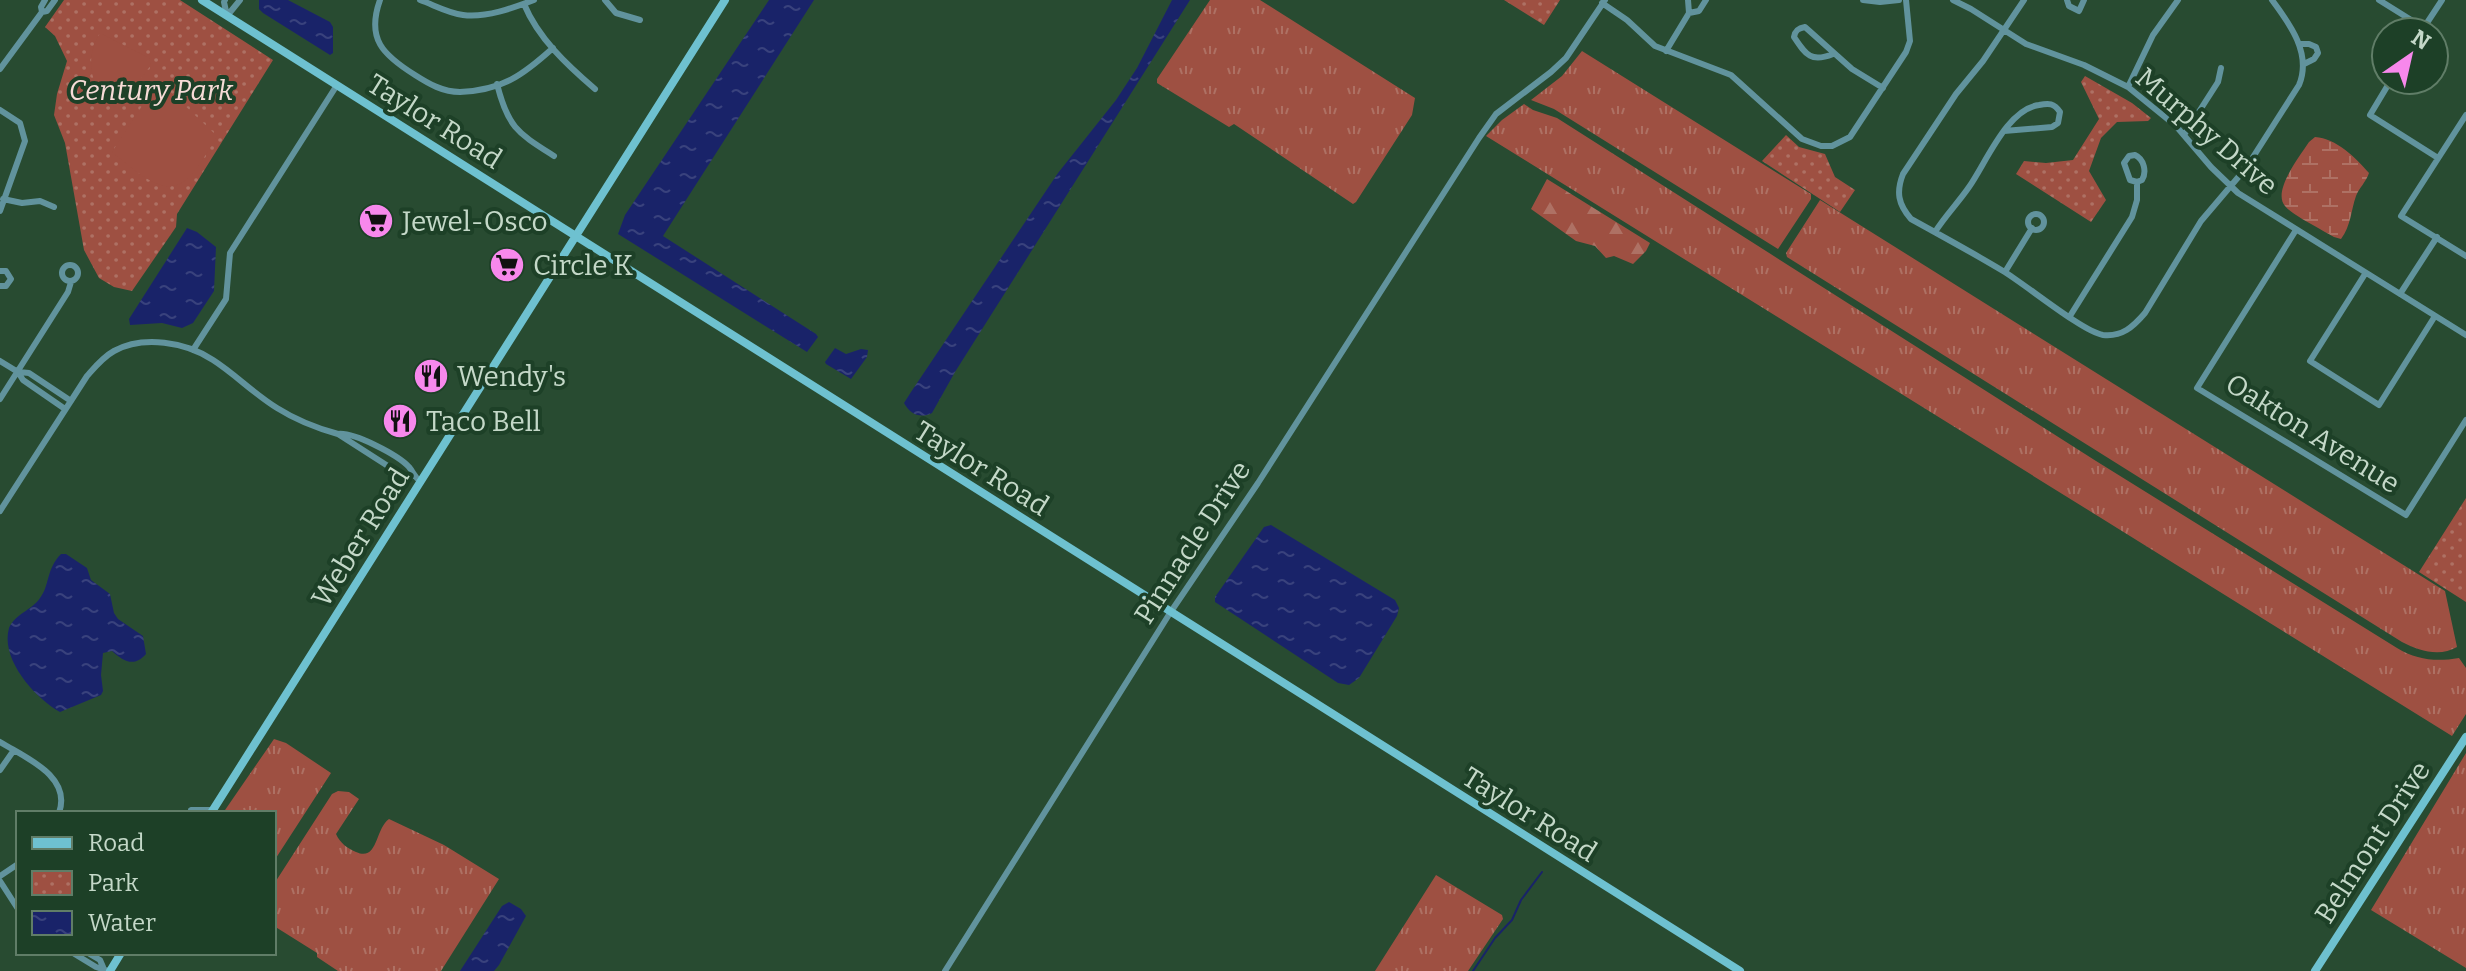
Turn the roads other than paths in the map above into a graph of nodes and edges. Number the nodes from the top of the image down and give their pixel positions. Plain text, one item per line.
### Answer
1 (45, 0) edge
2 (55, 0) edge
3 (202, 0) edge
4 (225, 0) edge
5 (240, 0) edge
6 (380, 0) edge
7 (420, 0) edge
8 (534, 0) edge
9 (605, 0) edge
10 (725, 0) edge
11 (1688, 0) edge
12 (1706, 0) edge
13 (1863, 0) edge
14 (1899, 0) edge
15 (1906, 0) edge
16 (1953, 0) edge
17 (2024, 0) edge
18 (2067, 0) edge
19 (2084, 0) edge
20 (2178, 0) edge
21 (2272, 0) edge
22 (2379, 0) edge
23 (1604, 2) edge
24 (524, 4) junction
25 (42, 12) junction
26 (1689, 13) junction
27 (227, 16) junction
28 (2402, 16) edge
29 (640, 20) dead end
30 (2003, 29) junction
31 (2299, 44) junction
32 (553, 48) junction
33 (1666, 51) junction
34 (1833, 54) junction
35 (2304, 64) junction
36 (2221, 68) dead end
37 (0, 69) edge
38 (497, 84) junction
39 (337, 85) junction
40 (2128, 87) junction
41 (1883, 88) junction
42 (595, 89) dead end
43 (2381, 96) edge
44 (0, 110) edge
45 (2466, 115) edge
46 (2004, 131) junction
47 (2184, 135) junction
48 (554, 156) dead end
49 (2438, 158) junction
50 (2137, 182) junction
51 (2230, 186) junction
52 (3, 199) junction
53 (54, 207) dead end
54 (0, 211) edge
55 (2032, 228) dead end
56 (2296, 230) junction
57 (1935, 232) junction
58 (575, 235) junction
59 (2437, 237) junction
60 (2466, 256) edge
61 (0, 271) edge
62 (2005, 272) junction
63 (2365, 274) junction
64 (71, 282) dead end
65 (0, 286) edge
66 (2400, 294) junction
67 (2070, 316) junction
68 (2435, 316) junction
69 (2466, 335) edge
70 (193, 350) junction
71 (0, 361) edge
72 (18, 372) junction
73 (0, 399) edge
74 (71, 401) junction
75 (65, 409) junction
76 (2466, 420) edge
77 (417, 479) junction
78 (0, 511) edge
79 (1170, 613) junction
80 (2466, 737) edge
81 (0, 742) edge
82 (14, 750) junction
83 (0, 770) edge
84 (59, 811) edge
85 (213, 811) edge
86 (16, 866) edge
87 (0, 879) edge
88 (16, 906) edge
89 (76, 955) edge
90 (91, 955) edge
91 (107, 970) edge
92 (945, 971) edge
93 (1740, 971) edge
94 (2315, 971) edge

1 - 25 street
2 - 25 street
3 - 27 street, Taylor Road
4 - 27 street
5 - 27 street
6 - 38 street
7 - 24 street
8 - 24 street
9 - 29 street
10 - 58 street, Weber Road
11 - 26 street
12 - 26 street
13 - 14 street
15 - 41 street
16 - 30 street, Murphy Drive
17 - 30 street
18 - 19 street
20 - 40 street
21 - 31 street
22 - 28 street
23 - 33 street
23 - 79 street, Pinnacle Drive
24 - 32 street
25 - 37 street
26 - 33 street
27 - 39 street, Taylor Road
30 - 40 street, Murphy Drive
30 - 57 street
31 - 35 street
31 - 35 street
32 - 38 street
32 - 42 street
33 - 41 street
34 - 34 street
34 - 41 street
35 - 51 street
36 - 47 street
38 - 48 street
39 - 58 street, Taylor Road
39 - 70 street
40 - 47 street, Murphy Drive
43 - 49 street
44 - 52 street
45 - 49 street
46 - 46 street
46 - 57 street
47 - 51 street, Murphy Drive
49 - 59 street
50 - 50 street
50 - 67 street
51 - 56 street, Murphy Drive
51 - 67 street
52 - 53 street
52 - 54 street
55 - 62 street
56 - 63 street, Murphy Drive
56 - 76 street, Oakton Avenue
57 - 62 street
58 - 77 street, Weber Road
58 - 79 street, Taylor Road
59 - 60 street
59 - 66 street
61 - 65 street
62 - 67 street
63 - 66 street, Murphy Drive
63 - 68 street
64 - 72 street
66 - 68 street, Murphy Drive
68 - 69 street, Murphy Drive
70 - 74 street
70 - 77 street
71 - 72 street
72 - 73 street
72 - 74 street
72 - 75 street
74 - 75 street
75 - 78 street
77 - 85 street, Weber Road
79 - 92 street, Pinnacle Drive
79 - 93 street, Taylor Road
80 - 94 street, Belmont Drive
81 - 82 street
82 - 83 street
82 - 84 street
86 - 87 street
87 - 88 street
89 - 91 street
90 - 91 street

